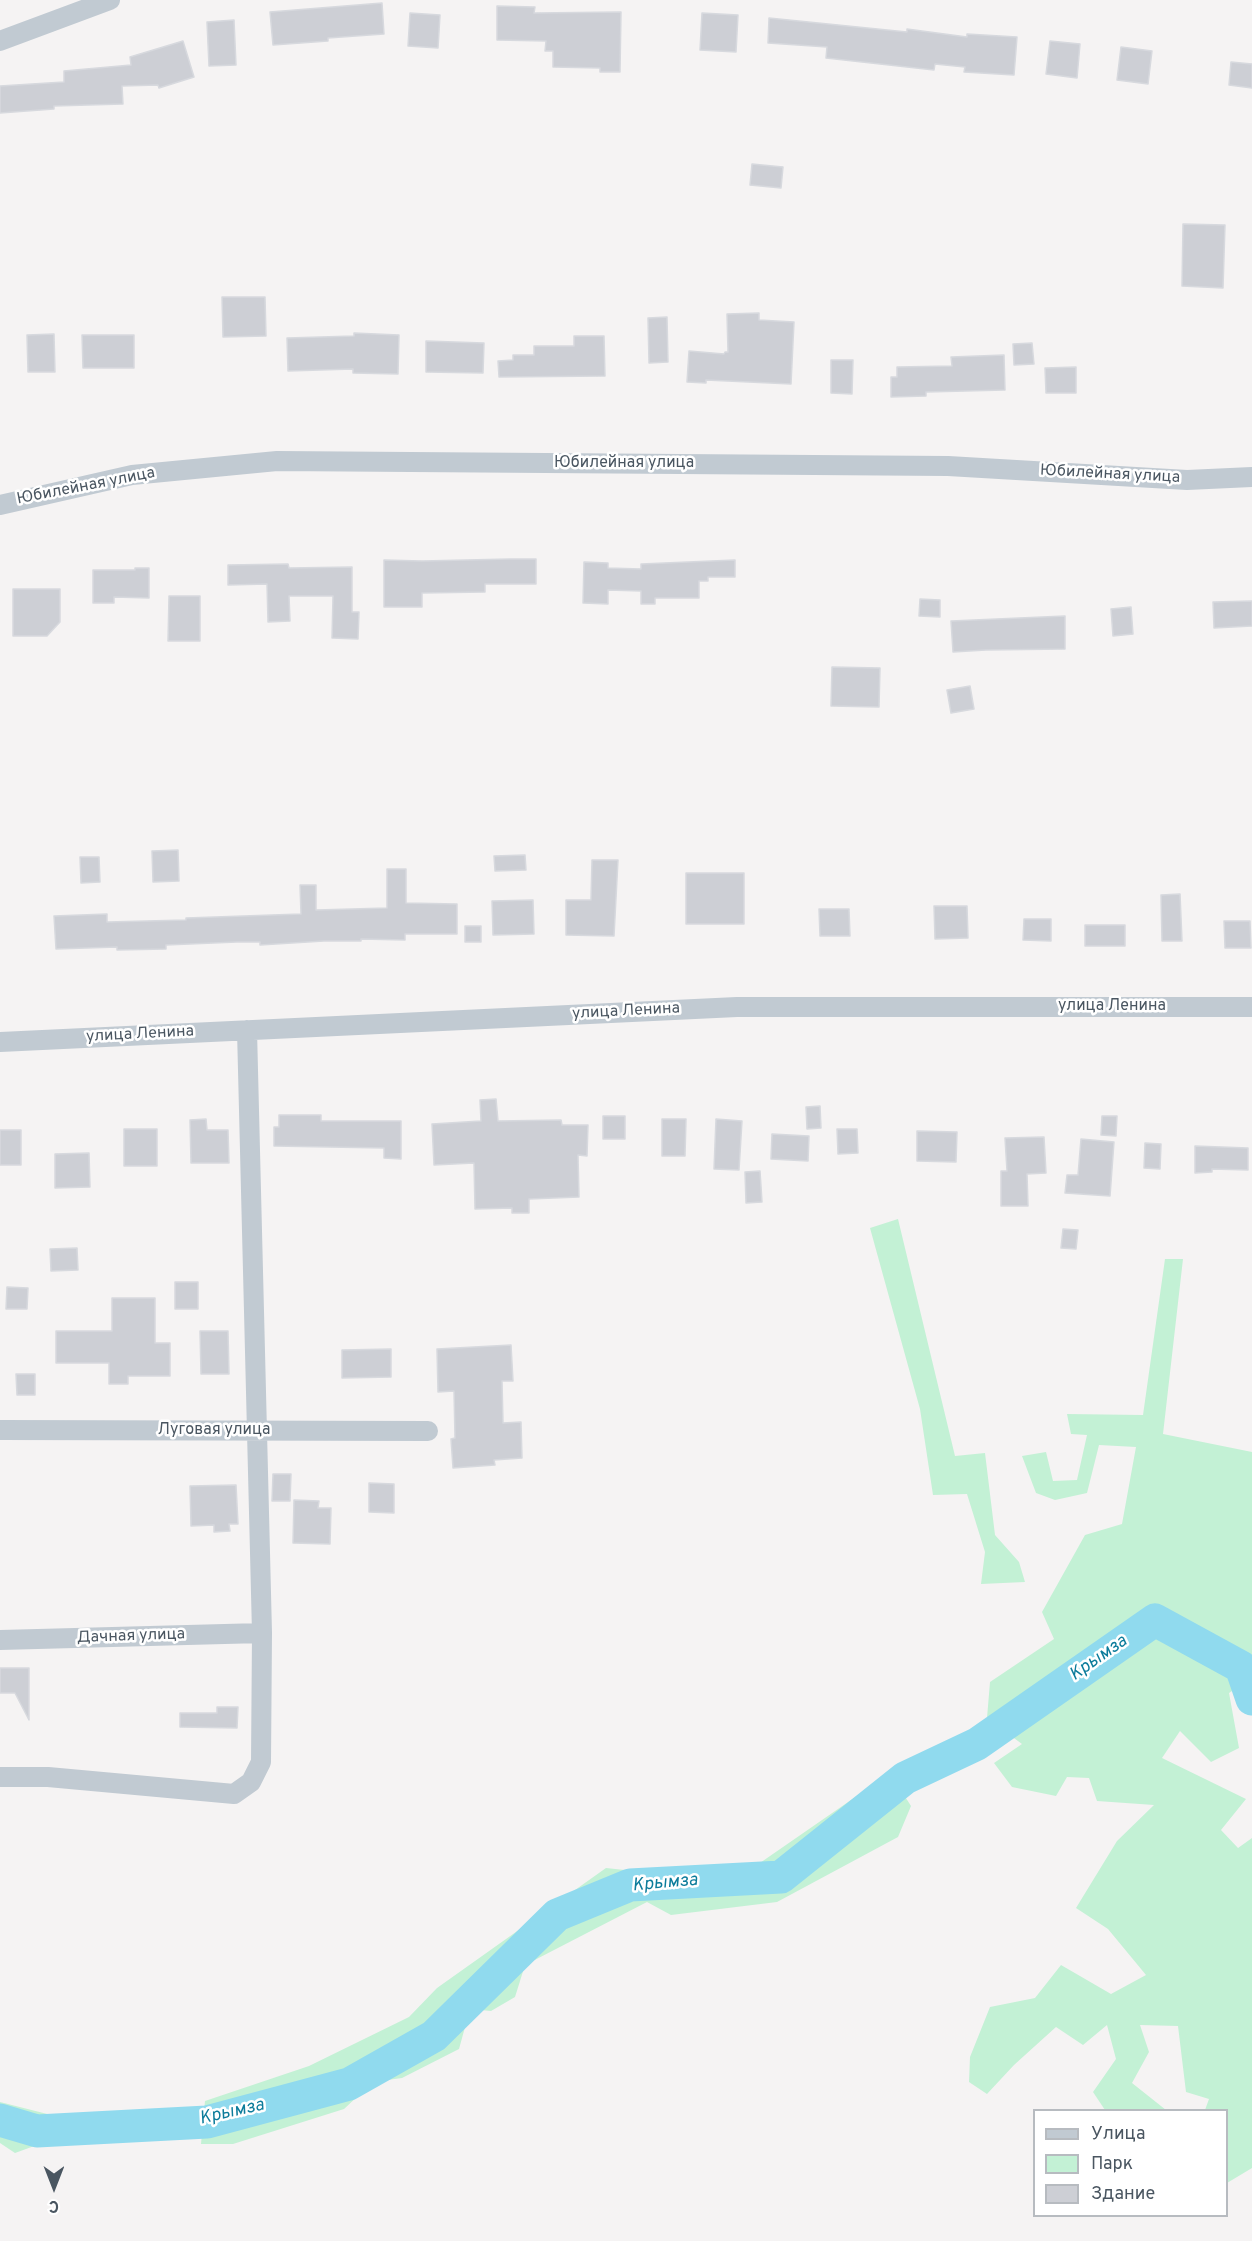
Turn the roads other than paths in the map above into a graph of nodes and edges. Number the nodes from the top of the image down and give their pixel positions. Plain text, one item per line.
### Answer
1 (110, 0) edge
2 (0, 41) edge
3 (1252, 477) edge
4 (0, 505) edge
5 (1252, 1007) edge
6 (247, 1030) junction
7 (0, 1042) edge
8 (0, 1430) edge
9 (255, 1431) junction
10 (428, 1431) dead end
11 (262, 1633) junction
12 (0, 1640) edge
13 (0, 1777) edge

1 - 2 street
3 - 4 street, Юбилейная улица
5 - 6 street, улица Ленина
6 - 7 street, улица Ленина
6 - 9 street
8 - 9 street, Луговая улица
9 - 10 street, Луговая улица
9 - 11 street
11 - 12 street, Дачная улица
11 - 13 street

